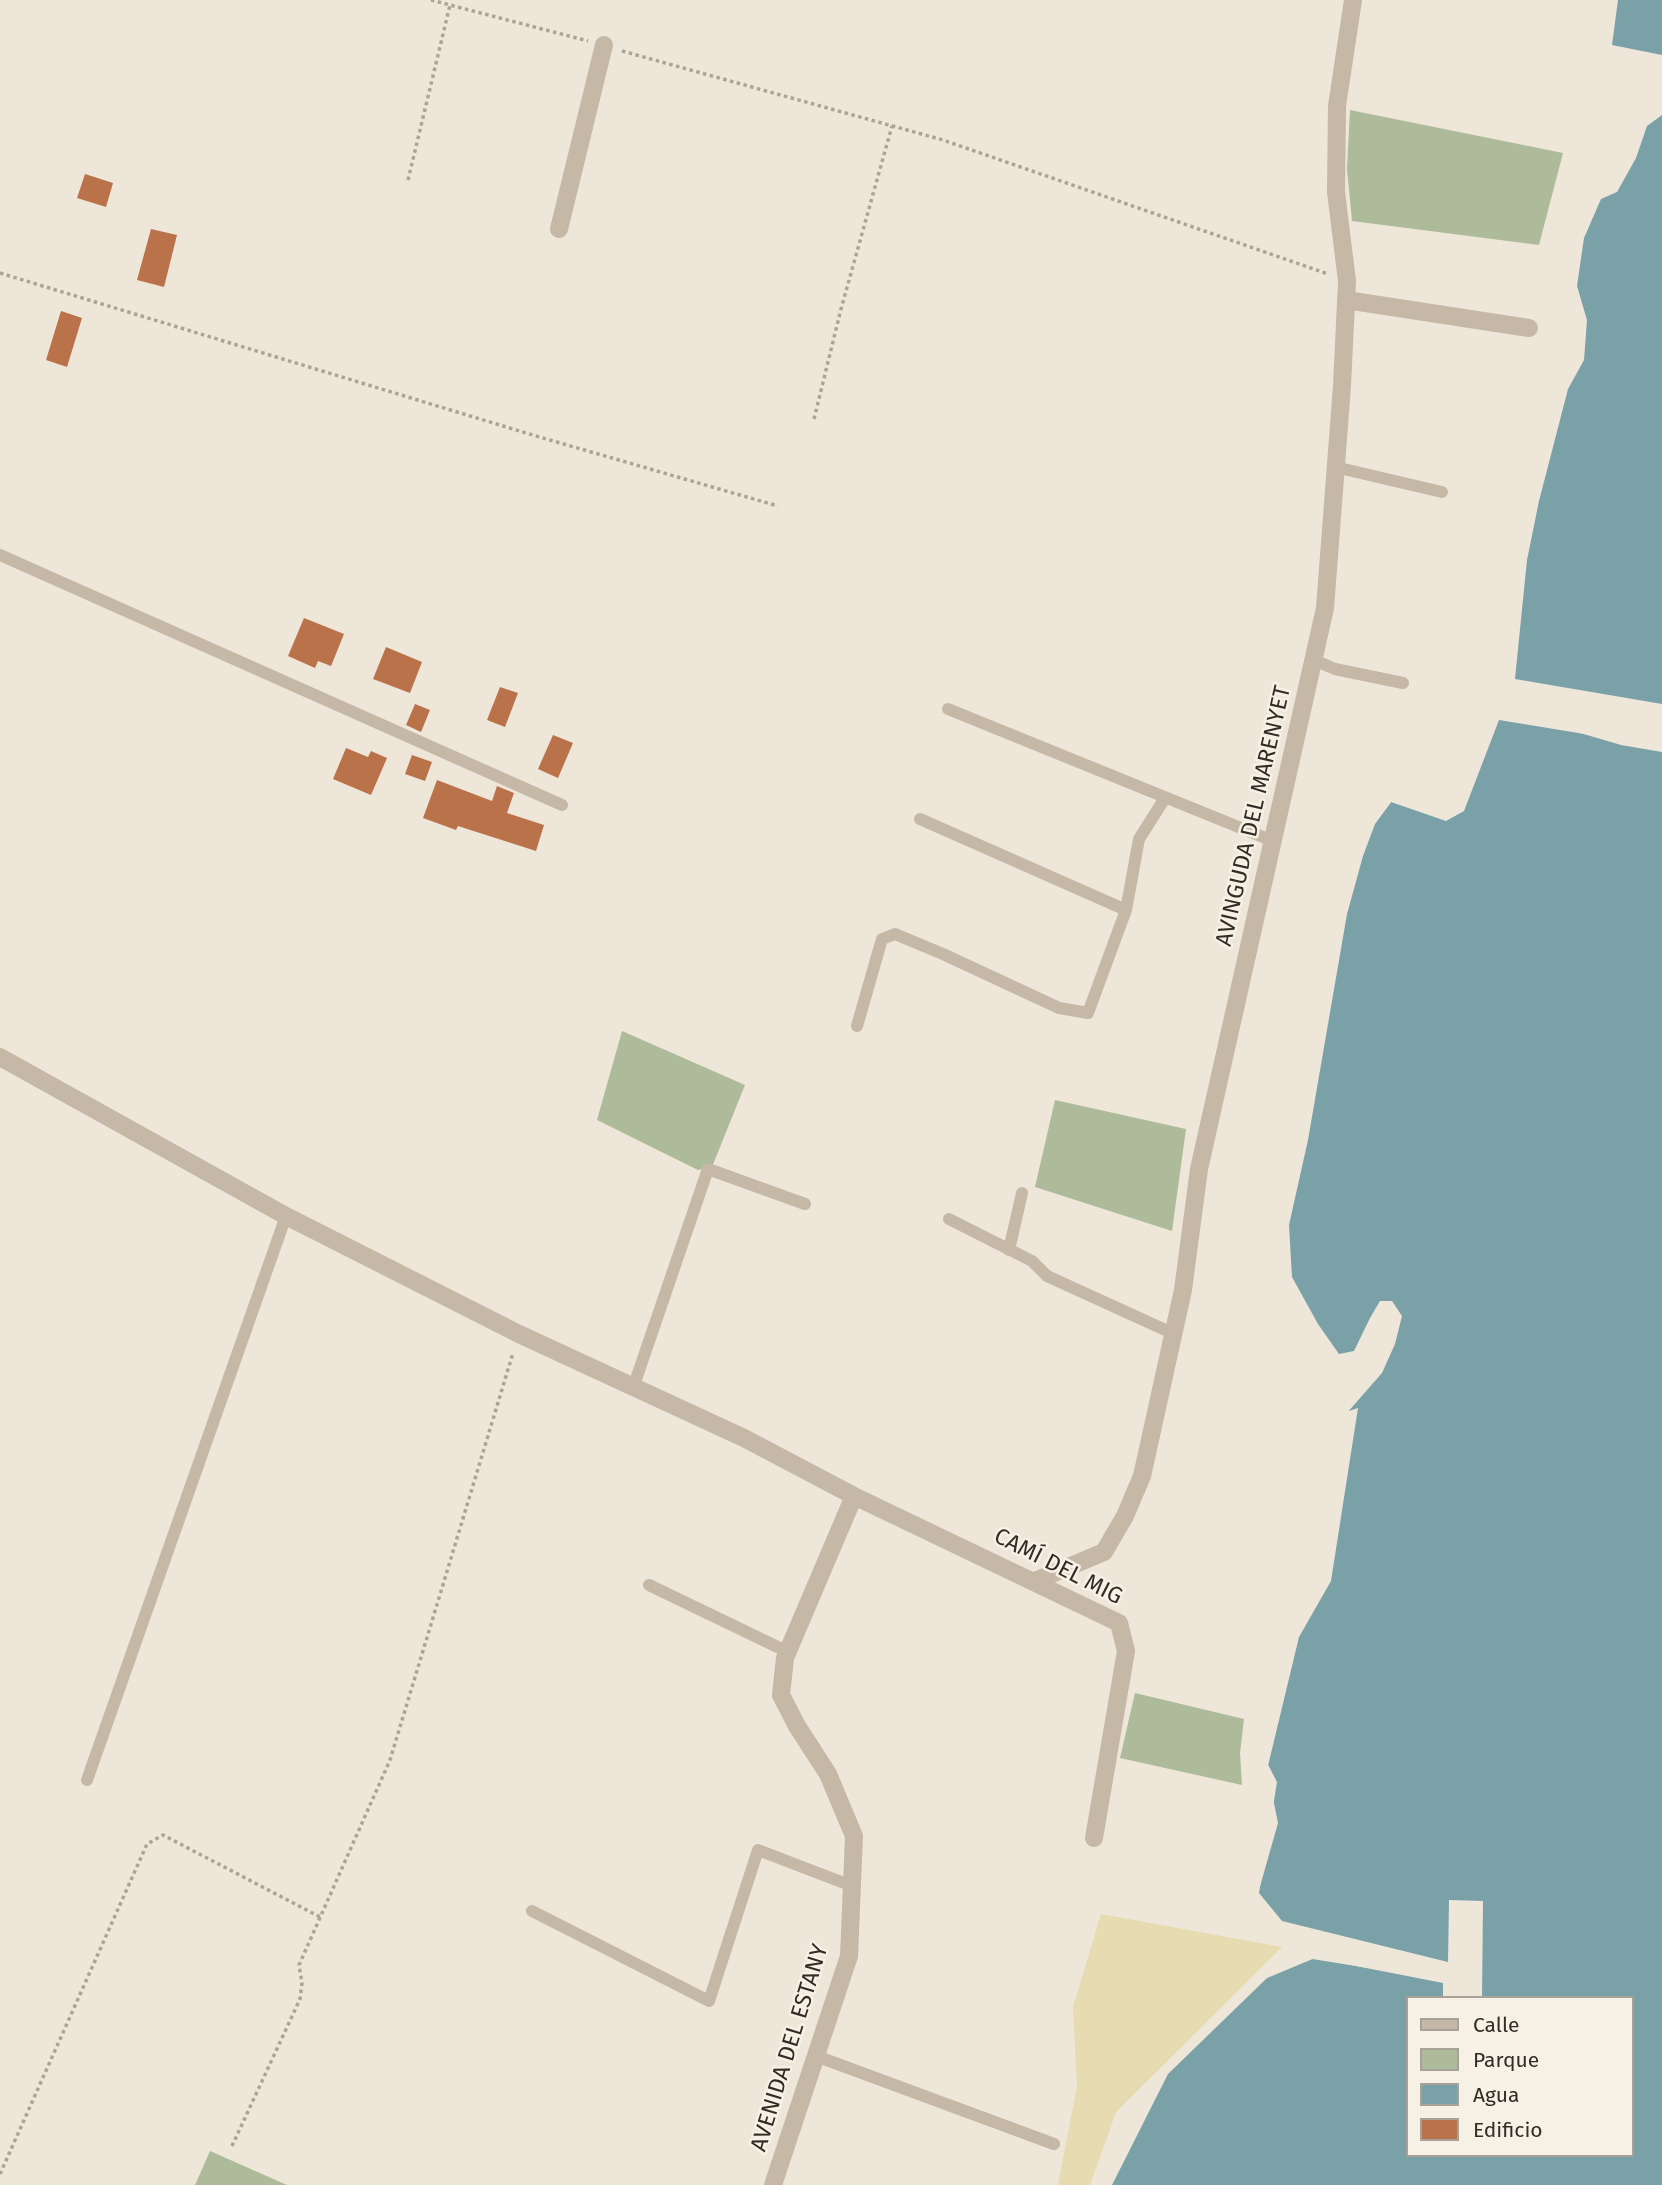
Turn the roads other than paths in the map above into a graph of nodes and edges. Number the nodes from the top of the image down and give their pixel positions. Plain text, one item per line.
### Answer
1 (1353, 0) edge
2 (604, 45) road end
3 (559, 229) dead end
4 (1346, 300) junction
5 (1530, 328) dead end
6 (1335, 467) junction
7 (1442, 492) dead end
8 (0, 555) edge
9 (1314, 660) junction
10 (1403, 683) dead end
11 (948, 709) dead end
12 (1165, 798) junction
13 (562, 805) dead end
14 (920, 820) dead end
15 (1273, 841) junction
16 (1126, 910) junction
17 (857, 1026) dead end
18 (0, 1058) edge
19 (1022, 1192) dead end
20 (805, 1204) dead end
21 (285, 1216) junction
22 (949, 1219) dead end
23 (1009, 1250) junction
24 (1172, 1333) junction
25 (633, 1388) junction
26 (855, 1496) junction
27 (1035, 1581) junction
28 (649, 1585) dead end
29 (788, 1652) junction
30 (87, 1780) dead end
31 (1094, 1838) dead end
32 (852, 1886) junction
33 (532, 1911) dead end
34 (816, 2056) junction
35 (1054, 2144) dead end
36 (773, 2185) edge

1 - 4 street, AVINGUDA DEL MARENYET
2 - 3 street
4 - 5 street
4 - 6 street, AVINGUDA DEL MARENYET
6 - 7 lane
6 - 9 street, AVINGUDA DEL MARENYET
8 - 13 lane
9 - 10 lane
9 - 15 street, AVINGUDA DEL MARENYET
11 - 12 lane
12 - 15 lane
12 - 16 lane
14 - 16 lane
15 - 24 street, AVINGUDA DEL MARENYET
16 - 17 lane
18 - 21 street, CAMÍ DEL MIG
19 - 23 lane
20 - 25 lane
21 - 25 street, CAMÍ DEL MIG
21 - 30 lane
22 - 23 lane
23 - 24 lane
24 - 27 street, AVINGUDA DEL MARENYET
25 - 26 street, CAMÍ DEL MIG
26 - 27 street, CAMÍ DEL MIG
26 - 29 street, AVENIDA DEL ESTANY
27 - 31 street, CAMÍ DEL MIG
28 - 29 lane
29 - 32 street, AVENIDA DEL ESTANY
32 - 33 lane
32 - 34 street, AVENIDA DEL ESTANY
34 - 35 lane
34 - 36 street, AVENIDA DEL ESTANY

